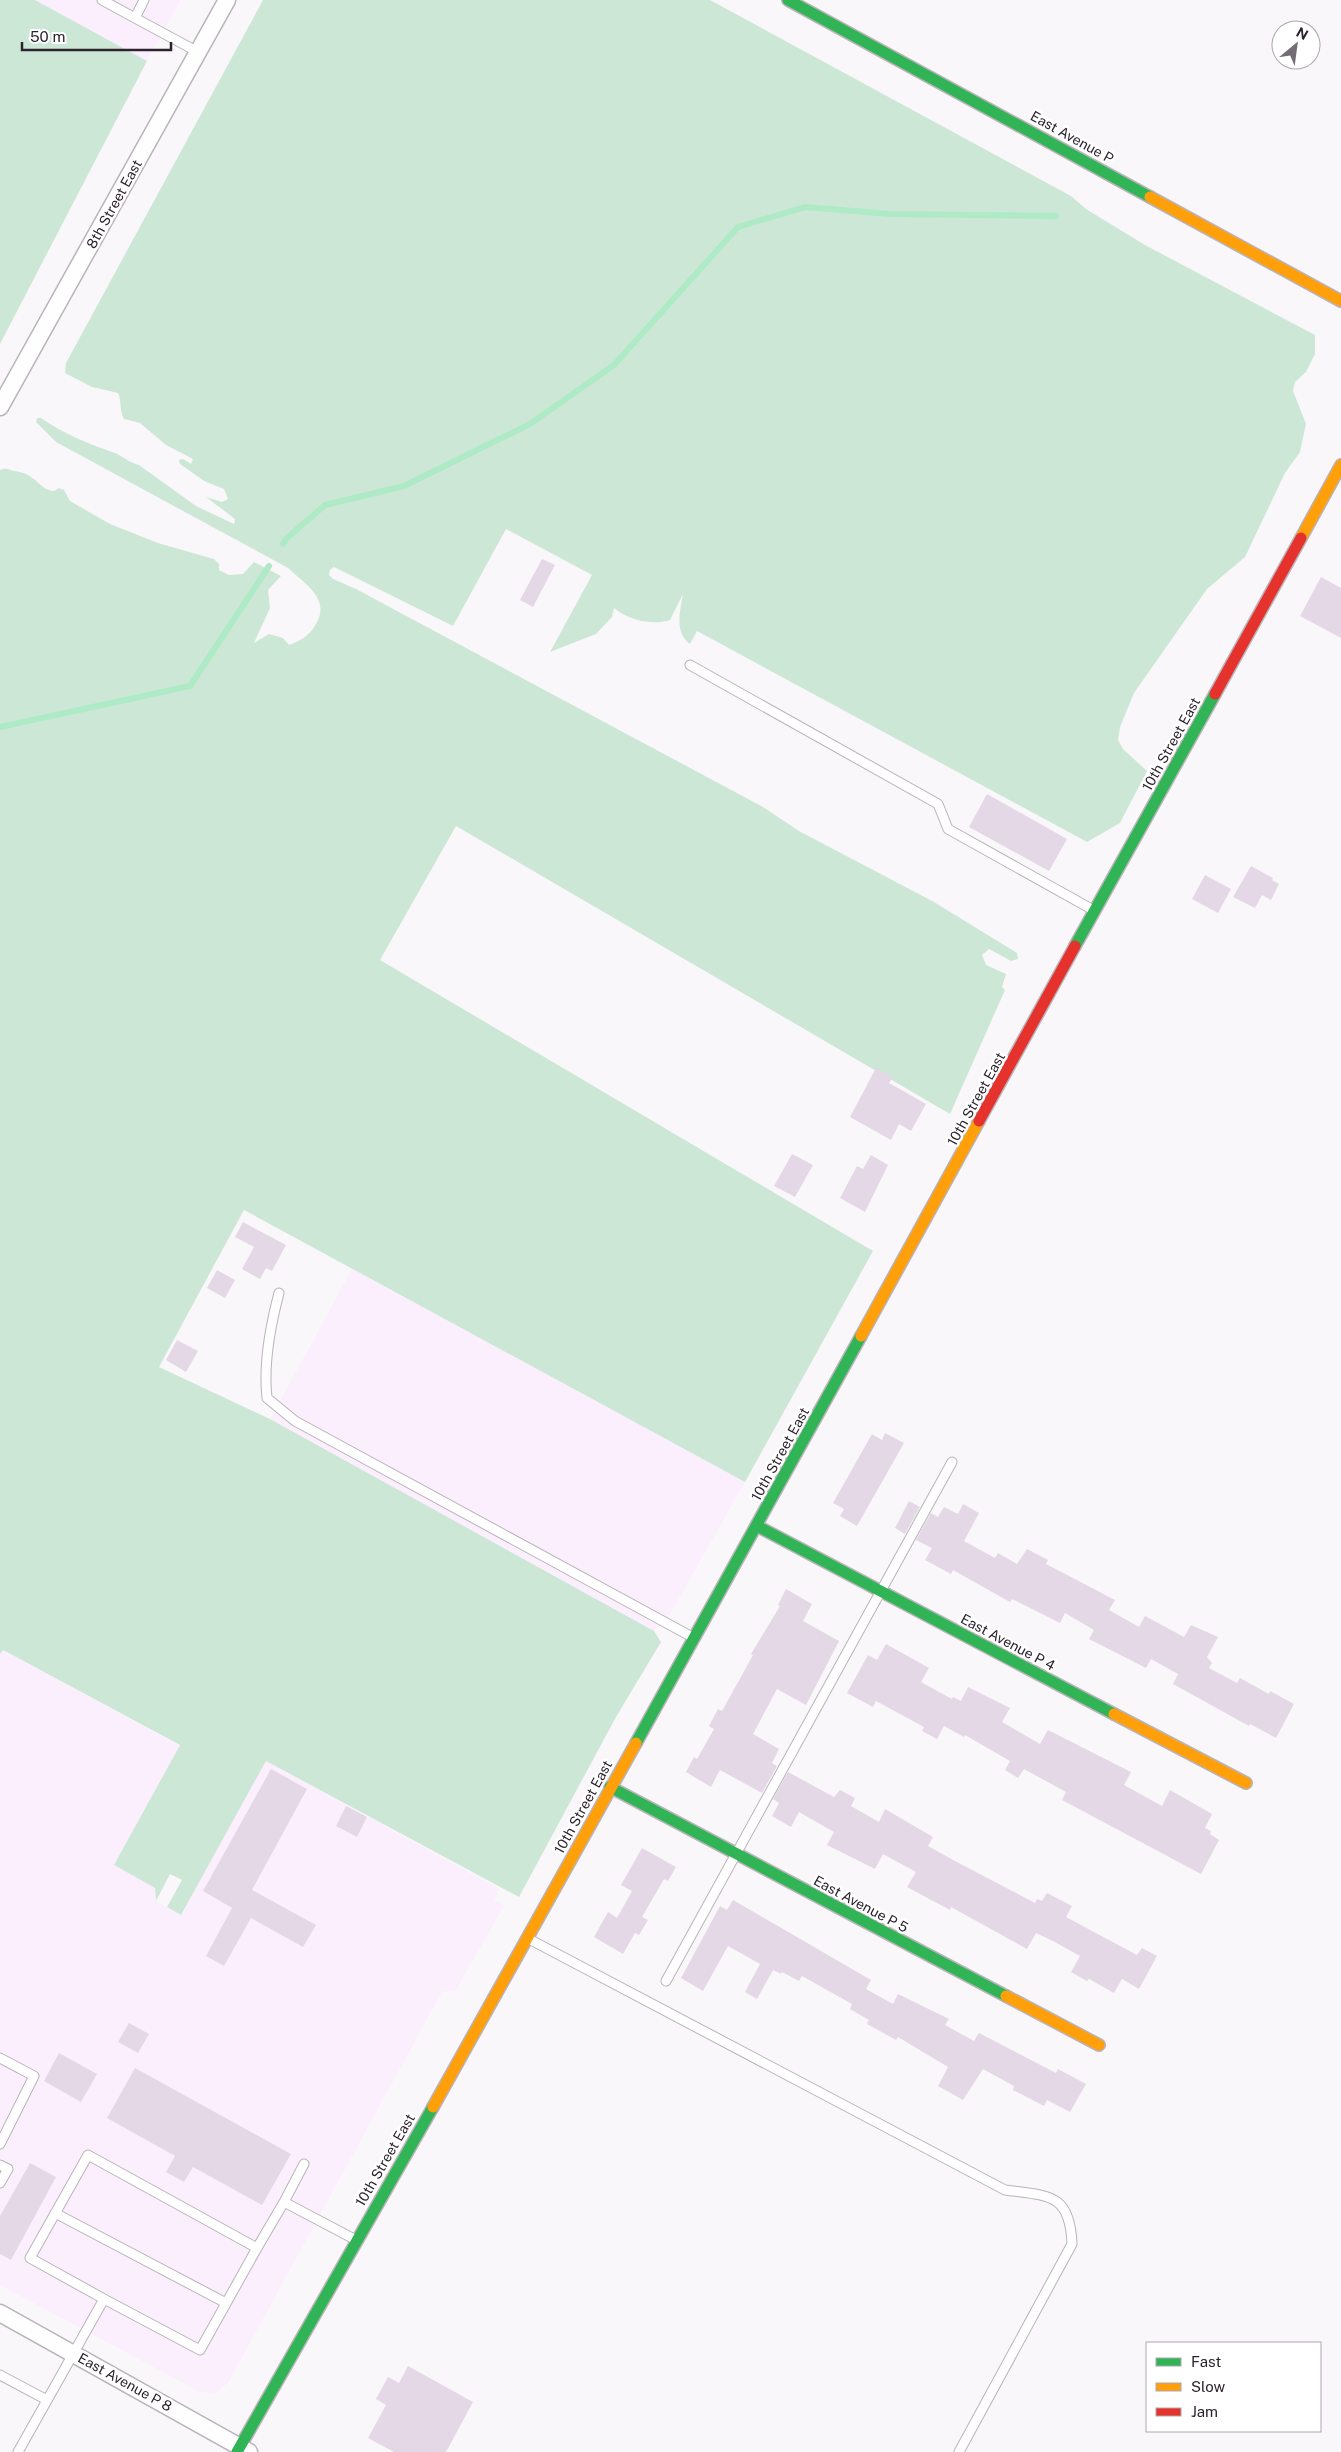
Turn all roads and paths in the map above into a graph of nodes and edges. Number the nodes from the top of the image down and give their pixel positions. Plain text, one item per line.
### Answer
1 (102, 0) edge
2 (144, 0) edge
3 (226, 0) edge
4 (788, 0) edge
5 (135, 18) junction
6 (198, 52) junction
7 (1341, 300) edge
8 (0, 407) edge
9 (1341, 465) edge
10 (690, 665) dead end
11 (1096, 911) junction
12 (279, 1293) dead end
13 (952, 1462) dead end
14 (757, 1526) junction
15 (881, 1592) junction
16 (694, 1638) junction
17 (1246, 1783) dead end
18 (610, 1787) junction
19 (737, 1855) junction
20 (528, 1939) junction
21 (666, 1981) dead end
22 (1099, 2045) dead end
23 (0, 2058) edge
24 (0, 2144) edge
25 (304, 2164) dead end
26 (0, 2165) edge
27 (0, 2183) edge
28 (284, 2202) junction
29 (55, 2213) junction
30 (356, 2240) junction
31 (257, 2248) junction
32 (104, 2299) junction
33 (226, 2303) junction
34 (0, 2313) edge
35 (73, 2353) junction
36 (0, 2375) edge
37 (47, 2400) junction
38 (242, 2450) edge
39 (18, 2452) edge
40 (959, 2452) edge

1 - 5 lane
2 - 5 lane
3 - 6 street, 8th Street East
4 - 7 main road, East Avenue P
5 - 6 lane
6 - 8 street, 8th Street East
9 - 11 main road, 10th Street East
10 - 11 lane
11 - 14 main road, 10th Street East
12 - 16 lane
13 - 15 lane
14 - 15 main road, East Avenue P 4
14 - 16 main road, 10th Street East
15 - 17 main road, East Avenue P 4
15 - 19 lane
16 - 18 main road, 10th Street East
18 - 19 main road, East Avenue P 5
18 - 20 main road, 10th Street East
19 - 21 lane
19 - 22 main road, East Avenue P 5
20 - 30 main road, 10th Street East
20 - 40 lane
23 - 24 lane
25 - 28 lane
26 - 27 lane
28 - 30 lane
28 - 31 lane
29 - 31 lane
29 - 32 lane
29 - 33 lane
30 - 38 main road, 10th Street East
31 - 33 lane
32 - 33 lane
32 - 35 lane
34 - 35 street, East Avenue P 8
35 - 37 lane
35 - 38 street, East Avenue P 8
36 - 37 lane
37 - 39 lane

